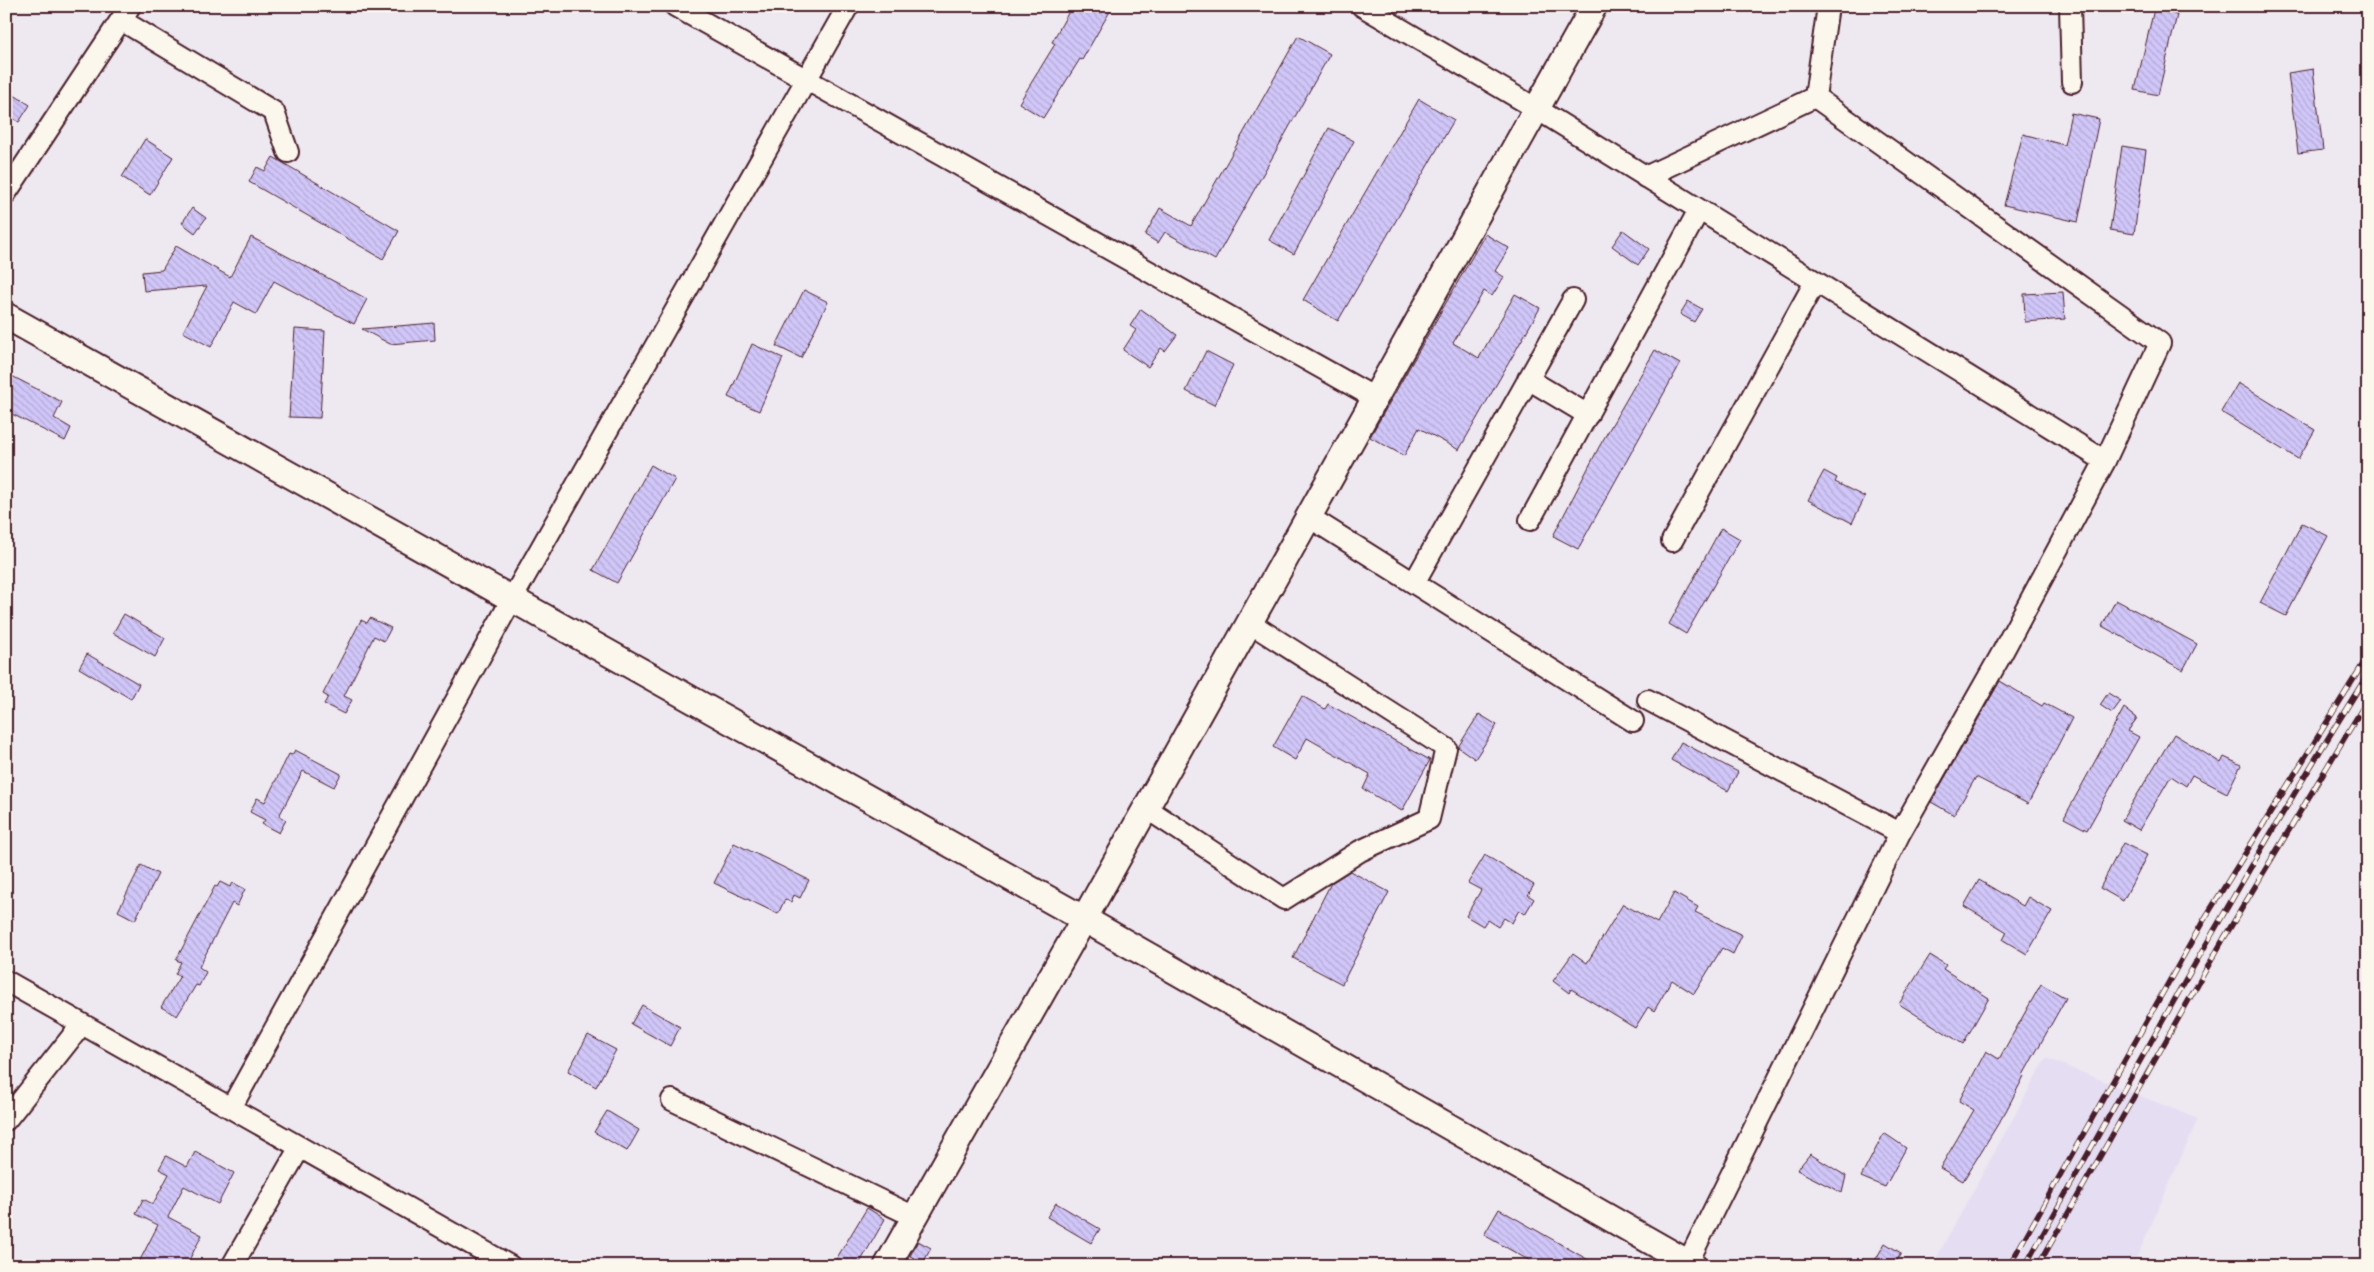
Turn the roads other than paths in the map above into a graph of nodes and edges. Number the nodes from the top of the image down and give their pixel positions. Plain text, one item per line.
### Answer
1 (675, 6) edge
2 (848, 6) edge
3 (1362, 6) edge
4 (1594, 6) edge
5 (1828, 6) edge
6 (2070, 6) edge
7 (125, 13) edge
8 (806, 79) junction
9 (2072, 82) dead end
10 (1815, 97) junction
11 (1537, 109) junction
12 (288, 152) dead end
13 (1645, 177) junction
14 (6, 193) edge
15 (1699, 210) junction
16 (1815, 282) junction
17 (1573, 300) dead end
18 (6, 316) edge
19 (1528, 379) junction
20 (1375, 398) junction
21 (1588, 415) junction
22 (2105, 461) junction
23 (1309, 517) junction
24 (1530, 520) dead end
25 (1672, 541) dead end
26 (1414, 583) junction
27 (512, 599) junction
28 (1250, 623) junction
29 (1648, 700) dead end
30 (1633, 721) dead end
31 (1146, 808) junction
32 (1900, 833) junction
33 (1084, 919) junction
34 (6, 981) edge
35 (82, 1024) junction
36 (672, 1100) dead end
37 (231, 1108) junction
38 (6, 1120) edge
39 (300, 1147) junction
40 (914, 1217) junction
41 (1690, 1265) edge
42 (232, 1266) edge
43 (510, 1266) edge
44 (887, 1266) edge

1 - 8 street
2 - 8 street
3 - 11 street
4 - 11 street
5 - 10 street
6 - 9 street
7 - 12 street
7 - 14 street
8 - 20 street
8 - 27 street
10 - 13 street
10 - 22 street
11 - 13 street
11 - 20 street
13 - 15 street
15 - 16 street
15 - 21 street
16 - 22 street
16 - 25 street
17 - 19 street
18 - 27 street
19 - 21 street
19 - 26 street
20 - 23 street
21 - 24 street
22 - 32 street
23 - 26 street
23 - 28 street
26 - 30 street
27 - 33 street
27 - 37 street
28 - 31 street
28 - 31 street
29 - 32 street
31 - 33 street
32 - 41 street
33 - 40 street
33 - 41 street
34 - 35 street
35 - 37 street
35 - 38 street
36 - 40 street
37 - 39 street
39 - 42 street
39 - 43 street
40 - 44 street

